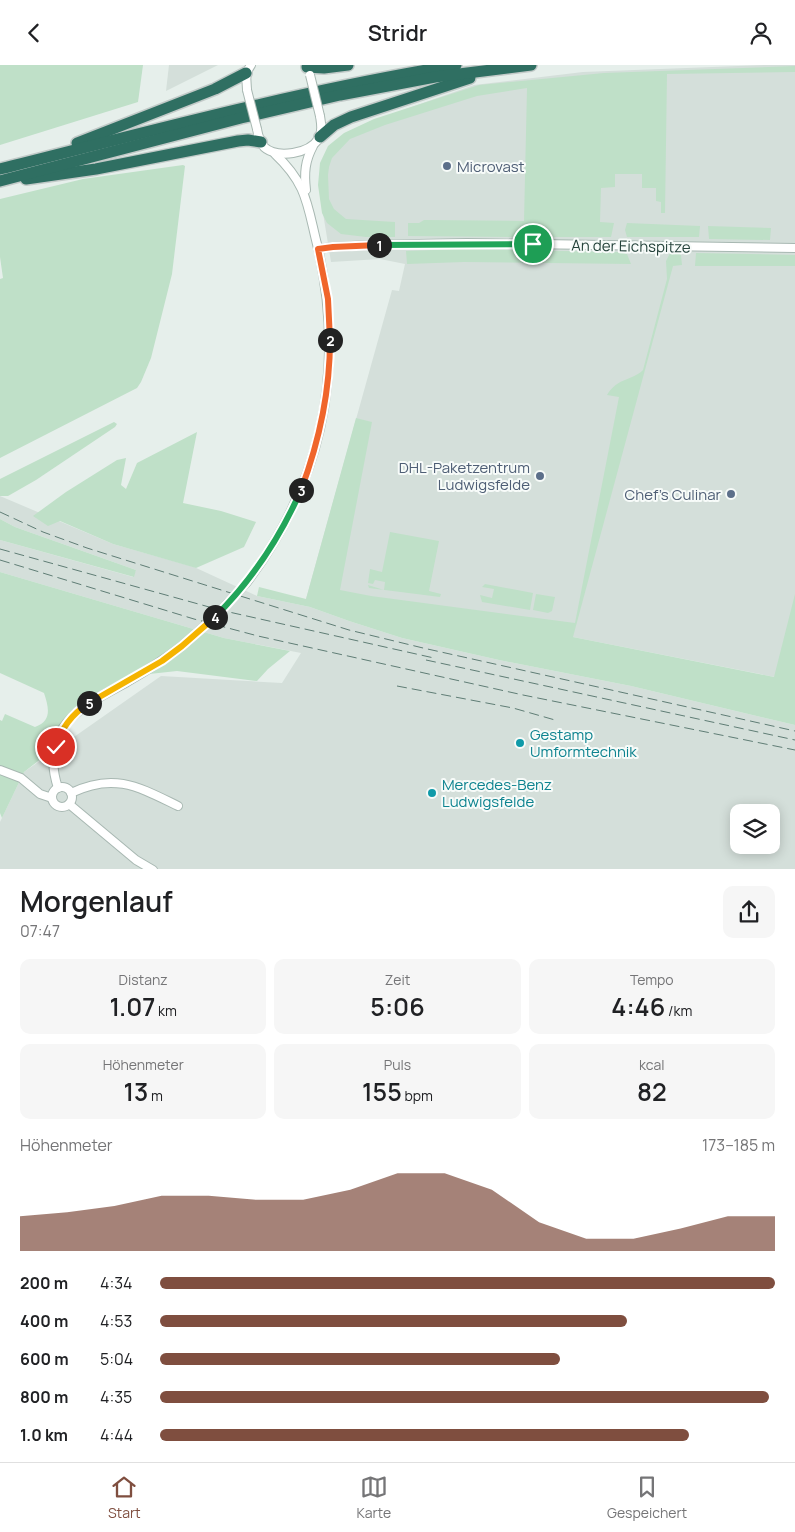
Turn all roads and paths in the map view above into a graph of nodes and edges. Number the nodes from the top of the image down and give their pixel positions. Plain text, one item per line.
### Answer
1 (348, 65) edge
2 (456, 65) edge
3 (530, 65) edge
4 (248, 69) edge
5 (308, 69) edge
6 (261, 142) junction
7 (317, 142) junction
8 (275, 154) junction
9 (20, 164) junction
10 (1, 177) edge
11 (306, 199) junction
12 (795, 248) edge
13 (318, 249) junction
14 (0, 770) edge
15 (58, 788) junction
16 (71, 793) junction
17 (52, 798) junction
18 (69, 804) junction
19 (178, 806) dead end
20 (152, 869) edge

1 - 5 highway
2 - 9 highway
3 - 7 highway
3 - 10 highway
4 - 6 street, bridge
4 - 9 highway
5 - 7 street, bridge
6 - 8 street
6 - 10 highway
7 - 8 street
7 - 11 street
8 - 11 street
9 - 10 highway
11 - 13 street
12 - 13 street, An der Eichspitze
13 - 15 street, bridge
14 - 17 street
15 - 16 street
15 - 17 street
16 - 18 street
16 - 19 street
17 - 18 street
18 - 20 street

